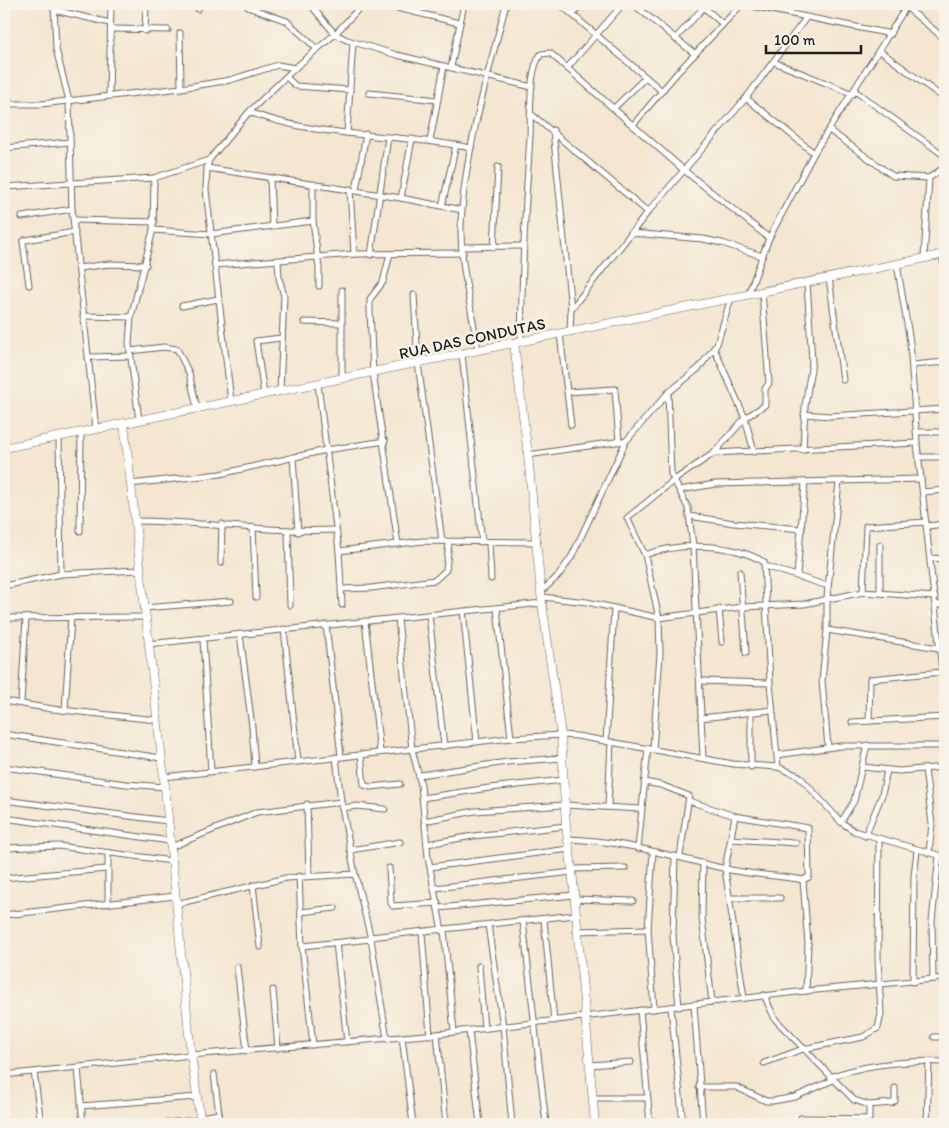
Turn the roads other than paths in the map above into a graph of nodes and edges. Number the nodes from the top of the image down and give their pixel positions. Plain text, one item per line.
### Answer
1 (54, 4) edge
2 (111, 4) edge
3 (146, 4) edge
4 (313, 4) edge
5 (363, 4) edge
6 (381, 4) edge
7 (464, 4) edge
8 (506, 4) edge
9 (560, 4) edge
10 (581, 4) edge
11 (623, 4) edge
12 (633, 4) edge
13 (742, 4) edge
14 (702, 6) edge
15 (907, 6) edge
16 (248, 7) dead end
17 (54, 10) junction
18 (573, 14) junction
19 (806, 18) junction
20 (459, 24) junction
21 (723, 24) junction
22 (111, 26) junction
23 (168, 30) dead end
24 (145, 31) junction
25 (180, 33) dead end
26 (335, 34) junction
27 (596, 34) junction
28 (891, 34) junction
29 (675, 39) junction
30 (945, 39) edge
31 (353, 42) junction
32 (317, 49) junction
33 (880, 51) junction
34 (695, 54) junction
35 (774, 62) junction
36 (444, 66) junction
37 (451, 67) junction
38 (295, 68) junction
39 (567, 68) junction
40 (286, 76) junction
41 (487, 77) junction
42 (646, 77) junction
43 (532, 87) junction
44 (181, 88) junction
45 (350, 90) junction
46 (662, 91) junction
47 (854, 92) junction
48 (369, 93) dead end
49 (109, 95) junction
50 (746, 98) junction
51 (945, 99) edge
52 (438, 100) junction
53 (69, 101) junction
54 (4, 104) edge
55 (614, 108) junction
56 (249, 112) junction
57 (531, 114) junction
58 (633, 125) junction
59 (553, 130) junction
60 (829, 130) junction
61 (347, 133) junction
62 (366, 134) junction
63 (388, 137) junction
64 (412, 139) junction
65 (430, 141) junction
66 (70, 142) junction
67 (456, 145) junction
68 (4, 148) edge
69 (471, 148) junction
70 (814, 153) junction
71 (945, 156) edge
72 (209, 160) junction
73 (498, 167) dead end
74 (945, 167) edge
75 (207, 168) junction
76 (685, 171) junction
77 (154, 178) junction
78 (270, 178) junction
79 (929, 178) junction
80 (313, 184) junction
81 (70, 185) junction
82 (4, 188) edge
83 (353, 190) junction
84 (380, 194) junction
85 (401, 198) junction
86 (442, 206) junction
87 (72, 209) junction
88 (462, 210) junction
89 (648, 212) junction
90 (22, 217) dead end
91 (74, 220) junction
92 (313, 221) junction
93 (154, 222) junction
94 (272, 227) junction
95 (153, 230) junction
96 (75, 232) junction
97 (211, 234) junction
98 (631, 234) junction
99 (769, 238) junction
100 (523, 246) junction
101 (494, 247) junction
102 (463, 250) junction
103 (354, 254) junction
104 (390, 254) junction
105 (371, 255) junction
106 (943, 255) edge
107 (762, 256) junction
108 (318, 258) junction
109 (924, 258) junction
110 (278, 261) junction
111 (897, 264) junction
112 (146, 265) junction
113 (215, 265) junction
114 (945, 266) edge
115 (79, 268) junction
116 (829, 278) junction
117 (807, 282) junction
118 (29, 285) dead end
119 (319, 286) dead end
120 (342, 290) dead end
121 (762, 292) junction
122 (414, 295) dead end
123 (748, 295) junction
124 (731, 298) junction
125 (218, 300) junction
126 (182, 306) dead end
127 (571, 309) junction
128 (83, 316) junction
129 (131, 317) junction
130 (304, 322) dead end
131 (341, 323) junction
132 (570, 332) junction
133 (560, 334) junction
134 (281, 338) junction
135 (518, 342) junction
136 (714, 348) junction
137 (478, 350) junction
138 (130, 354) junction
139 (462, 354) junction
140 (88, 358) junction
141 (945, 362) edge
142 (418, 363) junction
143 (912, 365) junction
144 (373, 373) junction
145 (342, 378) junction
146 (843, 380) dead end
147 (318, 384) junction
148 (280, 391) junction
149 (567, 392) junction
150 (668, 393) junction
151 (264, 394) junction
152 (231, 401) junction
153 (197, 408) junction
154 (945, 409) edge
155 (915, 410) junction
156 (804, 414) junction
157 (745, 418) junction
158 (139, 420) junction
159 (124, 423) junction
160 (571, 425) dead end
161 (96, 429) junction
162 (81, 432) junction
163 (917, 432) junction
164 (945, 432) edge
165 (59, 437) junction
166 (385, 441) junction
167 (626, 441) junction
168 (619, 442) junction
169 (917, 444) junction
170 (4, 448) edge
171 (326, 450) junction
172 (803, 450) junction
173 (754, 452) junction
174 (528, 454) junction
175 (714, 454) junction
176 (945, 456) edge
177 (919, 457) junction
178 (293, 458) junction
179 (921, 479) junction
180 (673, 481) junction
181 (805, 482) junction
182 (839, 482) junction
183 (130, 484) junction
184 (680, 490) junction
185 (945, 490) edge
186 (923, 492) junction
187 (689, 516) junction
188 (136, 520) junction
189 (222, 524) junction
190 (926, 524) junction
191 (945, 524) edge
192 (253, 528) junction
193 (802, 529) junction
194 (335, 530) junction
195 (80, 531) dead end
196 (288, 531) junction
197 (298, 532) junction
198 (442, 541) junction
199 (449, 542) junction
200 (482, 542) junction
201 (538, 542) junction
202 (489, 543) junction
203 (398, 544) junction
204 (693, 545) junction
205 (880, 545) dead end
206 (339, 551) junction
207 (644, 555) junction
208 (930, 558) junction
209 (945, 559) edge
210 (221, 563) dead end
211 (765, 566) junction
212 (139, 570) junction
213 (740, 572) dead end
214 (61, 574) junction
215 (797, 575) junction
216 (491, 579) dead end
217 (4, 586) edge
218 (828, 586) junction
219 (342, 589) junction
220 (863, 592) junction
221 (880, 592) junction
222 (256, 597) dead end
223 (542, 597) junction
224 (935, 597) junction
225 (827, 598) junction
226 (231, 601) dead end
227 (342, 604) dead end
228 (935, 604) junction
229 (290, 605) dead end
230 (742, 606) junction
231 (766, 606) junction
232 (945, 606) edge
233 (497, 608) junction
234 (614, 609) junction
235 (719, 609) junction
236 (463, 611) junction
237 (144, 612) junction
238 (695, 613) junction
239 (429, 615) junction
240 (71, 617) junction
241 (4, 618) edge
242 (26, 618) junction
243 (659, 618) junction
244 (398, 619) junction
245 (365, 621) junction
246 (326, 625) junction
247 (284, 629) junction
248 (828, 630) junction
249 (240, 634) junction
250 (203, 639) junction
251 (722, 642) dead end
252 (148, 644) junction
253 (940, 648) junction
254 (746, 653) dead end
255 (942, 672) junction
256 (700, 682) junction
257 (770, 684) junction
258 (945, 688) edge
259 (945, 697) edge
260 (4, 701) edge
261 (21, 703) junction
262 (64, 710) junction
263 (772, 710) junction
264 (751, 712) junction
265 (945, 717) edge
266 (701, 718) junction
267 (157, 720) junction
268 (869, 721) junction
269 (852, 722) dead end
270 (4, 734) edge
271 (561, 735) junction
272 (510, 738) junction
273 (608, 741) junction
274 (477, 742) junction
275 (867, 745) junction
276 (444, 746) junction
277 (945, 746) edge
278 (828, 747) junction
279 (650, 748) junction
280 (412, 750) junction
281 (380, 752) junction
282 (361, 754) junction
283 (777, 755) junction
284 (339, 757) junction
285 (162, 758) junction
286 (562, 758) junction
287 (703, 758) junction
288 (298, 761) junction
289 (4, 767) edge
290 (255, 767) junction
291 (751, 767) junction
292 (778, 767) junction
293 (863, 767) junction
294 (945, 767) edge
295 (925, 769) junction
296 (887, 770) junction
297 (211, 771) junction
298 (420, 775) junction
299 (164, 777) junction
300 (564, 780) junction
301 (644, 782) junction
302 (400, 784) dead end
303 (165, 787) junction
304 (422, 798) junction
305 (4, 800) edge
306 (689, 802) junction
307 (307, 804) junction
308 (341, 805) junction
309 (564, 805) junction
310 (608, 807) junction
311 (385, 809) dead end
312 (641, 809) junction
313 (735, 816) junction
314 (4, 818) edge
315 (168, 821) junction
316 (424, 821) junction
317 (841, 822) junction
318 (566, 826) junction
319 (865, 836) junction
320 (568, 839) junction
321 (731, 839) junction
322 (879, 840) junction
323 (400, 842) dead end
324 (796, 842) dead end
325 (170, 844) junction
326 (427, 844) junction
327 (4, 848) edge
328 (569, 849) junction
329 (638, 849) junction
330 (350, 850) junction
331 (917, 850) junction
332 (653, 852) junction
333 (930, 853) junction
334 (108, 854) junction
335 (678, 856) junction
336 (942, 856) edge
337 (172, 862) junction
338 (703, 863) junction
339 (430, 867) junction
340 (388, 868) dead end
341 (625, 868) dead end
342 (107, 869) junction
343 (725, 869) junction
344 (572, 871) junction
345 (355, 874) junction
346 (309, 875) junction
347 (299, 876) junction
348 (4, 878) edge
349 (803, 880) junction
350 (253, 885) junction
351 (435, 888) junction
352 (574, 897) junction
353 (731, 898) junction
354 (780, 898) dead end
355 (176, 900) junction
356 (633, 901) dead end
357 (108, 903) junction
358 (438, 906) junction
359 (335, 908) dead end
360 (301, 912) junction
361 (4, 915) edge
362 (575, 916) junction
363 (544, 920) junction
364 (523, 922) junction
365 (488, 925) junction
366 (648, 929) junction
367 (443, 930) junction
368 (576, 931) junction
369 (422, 933) junction
370 (370, 938) junction
371 (336, 944) junction
372 (302, 946) junction
373 (260, 947) dead end
374 (479, 966) dead end
375 (237, 967) dead end
376 (945, 978) edge
377 (933, 979) junction
378 (913, 982) junction
379 (879, 985) junction
380 (273, 990) dead end
381 (806, 991) junction
382 (764, 995) junction
383 (744, 998) junction
384 (712, 1002) junction
385 (694, 1005) junction
386 (679, 1007) junction
387 (671, 1008) junction
388 (654, 1009) junction
389 (640, 1010) junction
390 (584, 1016) junction
391 (554, 1021) junction
392 (536, 1024) junction
393 (503, 1026) junction
394 (484, 1029) junction
395 (469, 1031) junction
396 (454, 1032) junction
397 (437, 1034) junction
398 (430, 1035) junction
399 (402, 1037) junction
400 (934, 1037) dead end
401 (945, 1037) edge
402 (387, 1038) junction
403 (347, 1042) junction
404 (313, 1046) junction
405 (278, 1048) junction
406 (803, 1049) junction
407 (247, 1051) junction
408 (191, 1056) junction
409 (929, 1061) junction
410 (631, 1062) dead end
411 (945, 1062) edge
412 (764, 1063) dead end
413 (590, 1065) junction
414 (78, 1068) junction
415 (34, 1072) junction
416 (214, 1074) dead end
417 (4, 1075) edge
418 (832, 1078) junction
419 (699, 1087) junction
420 (895, 1088) dead end
421 (197, 1096) junction
422 (593, 1098) junction
423 (648, 1098) junction
424 (869, 1105) junction
425 (81, 1106) junction
426 (219, 1114) junction
427 (801, 1118) dead end
428 (4, 1120) edge
429 (200, 1120) edge
430 (4, 1124) edge
431 (42, 1124) edge
432 (83, 1124) edge
433 (156, 1124) edge
434 (220, 1124) edge
435 (413, 1124) edge
436 (446, 1124) edge
437 (480, 1124) edge
438 (512, 1124) edge
439 (546, 1124) edge
440 (595, 1124) edge
441 (650, 1124) edge
442 (683, 1124) edge
443 (702, 1124) edge
444 (927, 1124) edge

1 - 17 street
2 - 22 street
3 - 24 street
4 - 26 street
5 - 26 street
6 - 20 street
7 - 20 street
8 - 41 street
9 - 18 street
10 - 18 street
11 - 27 street
12 - 29 street
13 - 19 street
13 - 21 street
14 - 21 street
14 - 29 street
15 - 28 street
15 - 30 street
16 - 32 street
17 - 22 street
17 - 53 street
18 - 27 street
19 - 28 street
19 - 35 street
20 - 37 street
21 - 34 street
22 - 24 street
22 - 49 street
23 - 24 street
25 - 44 street
26 - 31 street
26 - 32 street
27 - 39 street
27 - 42 street
28 - 33 street
29 - 34 street
31 - 36 street
31 - 45 street
32 - 38 street
33 - 47 street
33 - 51 street
34 - 46 street
35 - 47 street
35 - 50 street
36 - 37 street
36 - 52 street
37 - 41 street
38 - 40 street
38 - 44 street
39 - 43 street
39 - 55 street
40 - 45 street
40 - 56 street
41 - 43 street
41 - 69 street
42 - 46 street
42 - 55 street
43 - 57 street
44 - 49 street
45 - 61 street
46 - 58 street
47 - 60 street
47 - 71 street
48 - 52 street
49 - 53 street
50 - 70 street
50 - 76 street
52 - 65 street
53 - 54 street
53 - 66 street
55 - 58 street
56 - 61 street
56 - 72 street
57 - 59 street
57 - 100 street
58 - 76 street
59 - 89 street
59 - 127 street
60 - 70 street
60 - 79 street
61 - 62 street
62 - 63 street
62 - 83 street
63 - 64 street
63 - 84 street
64 - 65 street
64 - 85 street
65 - 67 street
66 - 68 street
66 - 81 street
67 - 69 street
67 - 86 street
69 - 88 street
70 - 99 street
72 - 75 street
72 - 77 street
73 - 101 street
74 - 79 street
75 - 78 street
75 - 97 street
76 - 89 street
76 - 99 street
77 - 81 street
77 - 93 street
78 - 80 street
78 - 94 street
79 - 109 street
80 - 83 street
80 - 92 street
81 - 82 street
81 - 87 street
83 - 84 street
83 - 103 street
84 - 85 street
84 - 105 street
85 - 86 street
86 - 88 street
87 - 90 street
87 - 91 street
88 - 102 street
89 - 98 street
91 - 93 street
91 - 96 street
92 - 94 street
92 - 108 street
93 - 95 street
94 - 97 street
95 - 97 street
95 - 112 street
96 - 115 street
96 - 118 street
97 - 113 street
98 - 107 street
98 - 127 street
99 - 107 street
100 - 101 street
100 - 135 street
101 - 102 street
102 - 104 street
102 - 137 street
103 - 105 street
103 - 108 street
104 - 105 street
104 - 144 street
106 - 109 street, RUA DAS CONDUTAS
106 - 114 street
107 - 123 street
108 - 110 street
108 - 119 street
109 - 111 street, RUA DAS CONDUTAS
110 - 113 street
110 - 134 street
111 - 116 street, RUA DAS CONDUTAS
111 - 143 street
112 - 115 street
112 - 129 street
113 - 125 street
115 - 128 street
116 - 117 street, RUA DAS CONDUTAS
116 - 146 street
117 - 121 street, RUA DAS CONDUTAS
117 - 156 street
120 - 131 street
121 - 123 street, RUA DAS CONDUTAS
121 - 157 street
122 - 142 street
123 - 124 street, RUA DAS CONDUTAS
124 - 132 street, RUA DAS CONDUTAS
124 - 136 street
125 - 126 street
125 - 152 street
127 - 132 street
128 - 129 street
128 - 140 street
129 - 138 street
130 - 131 street
131 - 145 street
132 - 133 street, RUA DAS CONDUTAS
133 - 135 street, RUA DAS CONDUTAS
133 - 149 street
134 - 148 street
134 - 151 street
135 - 137 street, RUA DAS CONDUTAS
135 - 174 street
136 - 150 street
136 - 157 street
137 - 139 street, RUA DAS CONDUTAS
138 - 140 street
138 - 153 street
138 - 158 street
139 - 142 street, RUA DAS CONDUTAS
139 - 200 street
140 - 161 street
141 - 143 street
142 - 144 street, RUA DAS CONDUTAS
142 - 198 street
143 - 155 street
144 - 145 street, RUA DAS CONDUTAS
144 - 166 street
145 - 147 street, RUA DAS CONDUTAS
147 - 148 street, RUA DAS CONDUTAS
147 - 171 street
148 - 151 street, RUA DAS CONDUTAS
149 - 160 street
149 - 168 street
150 - 167 street
150 - 180 street
151 - 152 street, RUA DAS CONDUTAS
152 - 153 street, RUA DAS CONDUTAS
153 - 158 street, RUA DAS CONDUTAS
154 - 155 street
155 - 156 street
155 - 163 street
156 - 172 street
157 - 173 street
157 - 175 street
158 - 159 street, RUA DAS CONDUTAS
159 - 161 street, RUA DAS CONDUTAS
159 - 183 street
161 - 162 street, RUA DAS CONDUTAS
162 - 165 street, RUA DAS CONDUTAS
162 - 195 street
163 - 164 street
163 - 169 street
165 - 170 street, RUA DAS CONDUTAS
165 - 214 street
166 - 171 street
166 - 203 street
167 - 168 street
167 - 223 street
168 - 174 street
169 - 172 street
169 - 177 street
171 - 178 street
171 - 194 street
172 - 173 street
173 - 175 street
174 - 201 street
175 - 180 street
176 - 177 street
177 - 179 street
178 - 183 street
178 - 197 street
179 - 182 street
179 - 186 street
180 - 184 street
180 - 207 street
181 - 182 street
181 - 184 street
181 - 193 street
182 - 218 street
183 - 188 street
184 - 187 street
185 - 186 street
186 - 190 street
187 - 193 street
187 - 204 street
188 - 189 street
188 - 212 street
189 - 192 street
189 - 210 street
190 - 191 street
190 - 208 street
190 - 220 street
192 - 196 street
192 - 222 street
193 - 215 street
194 - 197 street
194 - 206 street
196 - 197 street
196 - 229 street
198 - 199 street
198 - 203 street
199 - 200 street
199 - 219 street
200 - 202 street
201 - 202 street
201 - 223 street
202 - 216 street
203 - 206 street
204 - 207 street
204 - 211 street
204 - 238 street
205 - 221 street
206 - 219 street
207 - 243 street
208 - 209 street
208 - 224 street
211 - 215 street
211 - 231 street
212 - 214 street
212 - 237 street
213 - 230 street
214 - 217 street
215 - 218 street
218 - 225 street
219 - 227 street
220 - 221 street
220 - 225 street
221 - 224 street
223 - 233 street
223 - 234 street
223 - 271 street
224 - 228 street
225 - 231 street
225 - 248 street
226 - 237 street
228 - 232 street
228 - 253 street
230 - 231 street
230 - 235 street
230 - 254 street
231 - 257 street
233 - 236 street
233 - 272 street
234 - 243 street
234 - 273 street
235 - 238 street
235 - 251 street
236 - 239 street
236 - 274 street
237 - 240 street
237 - 252 street
238 - 243 street
238 - 256 street
239 - 244 street
239 - 276 street
240 - 242 street
240 - 262 street
241 - 242 street
242 - 261 street
243 - 279 street
244 - 245 street
244 - 280 street
245 - 246 street
245 - 281 street
246 - 247 street
246 - 284 street
247 - 249 street
247 - 288 street
248 - 253 street
248 - 278 street
249 - 250 street
249 - 290 street
250 - 252 street
250 - 297 street
252 - 267 street
253 - 255 street
255 - 258 street
255 - 268 street
256 - 257 street
256 - 266 street
257 - 263 street
258 - 259 street
260 - 261 street
261 - 262 street
262 - 267 street
263 - 264 street
263 - 283 street
264 - 266 street
264 - 291 street
265 - 268 street
266 - 287 street
267 - 285 street
268 - 269 street
270 - 285 street
271 - 272 street
271 - 273 street
271 - 286 street
272 - 274 street
273 - 279 street
273 - 310 street
274 - 276 street
275 - 277 street
275 - 278 street
275 - 293 street
276 - 280 street
278 - 283 street
279 - 287 street
279 - 301 street
280 - 281 street
280 - 298 street
281 - 282 street
282 - 284 street
282 - 302 street
283 - 292 street
284 - 288 street
284 - 308 street
285 - 299 street
286 - 298 street
286 - 300 street
287 - 291 street
288 - 290 street
289 - 303 street
290 - 297 street
291 - 292 street
292 - 317 street
293 - 296 street
293 - 317 street
294 - 295 street
295 - 296 street
295 - 333 street
296 - 319 street
297 - 299 street
298 - 304 street
299 - 303 street
300 - 304 street
300 - 309 street
301 - 306 street
301 - 312 street
303 - 315 street
304 - 316 street
305 - 315 street
306 - 313 street
306 - 335 street
307 - 308 street
307 - 325 street
307 - 346 street
308 - 311 street
308 - 330 street
309 - 310 street
309 - 316 street
309 - 318 street
310 - 312 street
312 - 329 street
313 - 321 street
313 - 349 street
314 - 325 street
315 - 325 street
316 - 326 street
317 - 319 street
318 - 320 street
318 - 326 street
319 - 322 street
320 - 328 street
320 - 329 street
321 - 324 street
321 - 343 street
322 - 331 street
322 - 379 street
323 - 330 street
325 - 337 street
326 - 339 street
327 - 334 street
328 - 339 street
328 - 344 street
329 - 332 street
330 - 345 street
331 - 333 street
331 - 378 street
332 - 335 street
332 - 366 street
333 - 336 street
334 - 337 street
334 - 342 street
335 - 338 street
335 - 386 street
336 - 377 street
337 - 355 street
338 - 343 street
338 - 384 street
339 - 351 street
340 - 358 street
341 - 344 street
342 - 348 street
342 - 357 street
343 - 349 street
343 - 353 street
344 - 351 street
344 - 352 street
345 - 346 street
345 - 370 street
346 - 347 street
347 - 350 street
347 - 360 street
349 - 381 street
350 - 355 street
350 - 373 street
351 - 358 street
352 - 356 street
352 - 358 street
352 - 362 street
353 - 354 street
353 - 383 street
355 - 357 street
355 - 408 street
357 - 361 street
358 - 367 street
359 - 360 street
360 - 372 street
362 - 363 street
362 - 368 street
363 - 364 street
363 - 391 street
364 - 365 street
364 - 392 street
365 - 367 street
365 - 393 street
366 - 368 street
366 - 388 street
367 - 369 street
367 - 396 street
368 - 390 street
369 - 370 street
369 - 398 street
370 - 371 street
370 - 402 street
371 - 372 street
371 - 403 street
372 - 404 street
374 - 394 street
375 - 407 street
376 - 377 street
377 - 378 street
378 - 379 street
379 - 381 street
379 - 406 street
380 - 405 street
381 - 382 street
382 - 383 street
382 - 406 street
383 - 384 street
384 - 385 street
385 - 386 street
385 - 419 street
386 - 387 street
387 - 388 street
387 - 442 street
388 - 389 street
389 - 390 street
389 - 423 street
390 - 391 street
390 - 413 street
391 - 392 street
392 - 393 street
392 - 439 street
393 - 394 street
393 - 438 street
394 - 395 street
395 - 396 street
395 - 437 street
396 - 397 street
397 - 398 street
397 - 436 street
398 - 399 street
399 - 402 street
399 - 435 street
400 - 401 street
402 - 403 street
403 - 404 street
404 - 405 street
405 - 407 street
406 - 412 street
406 - 418 street
407 - 408 street
408 - 414 street
408 - 421 street
409 - 411 street
409 - 418 street
409 - 444 street
410 - 413 street
413 - 422 street
414 - 415 street
414 - 425 street
415 - 417 street
415 - 431 street
416 - 426 street
418 - 419 street
418 - 424 street
419 - 443 street
420 - 424 street
421 - 425 street
421 - 429 street
422 - 423 street
422 - 440 street
423 - 441 street
424 - 427 street
425 - 432 street
426 - 429 street
426 - 434 street
428 - 430 street
429 - 433 street

